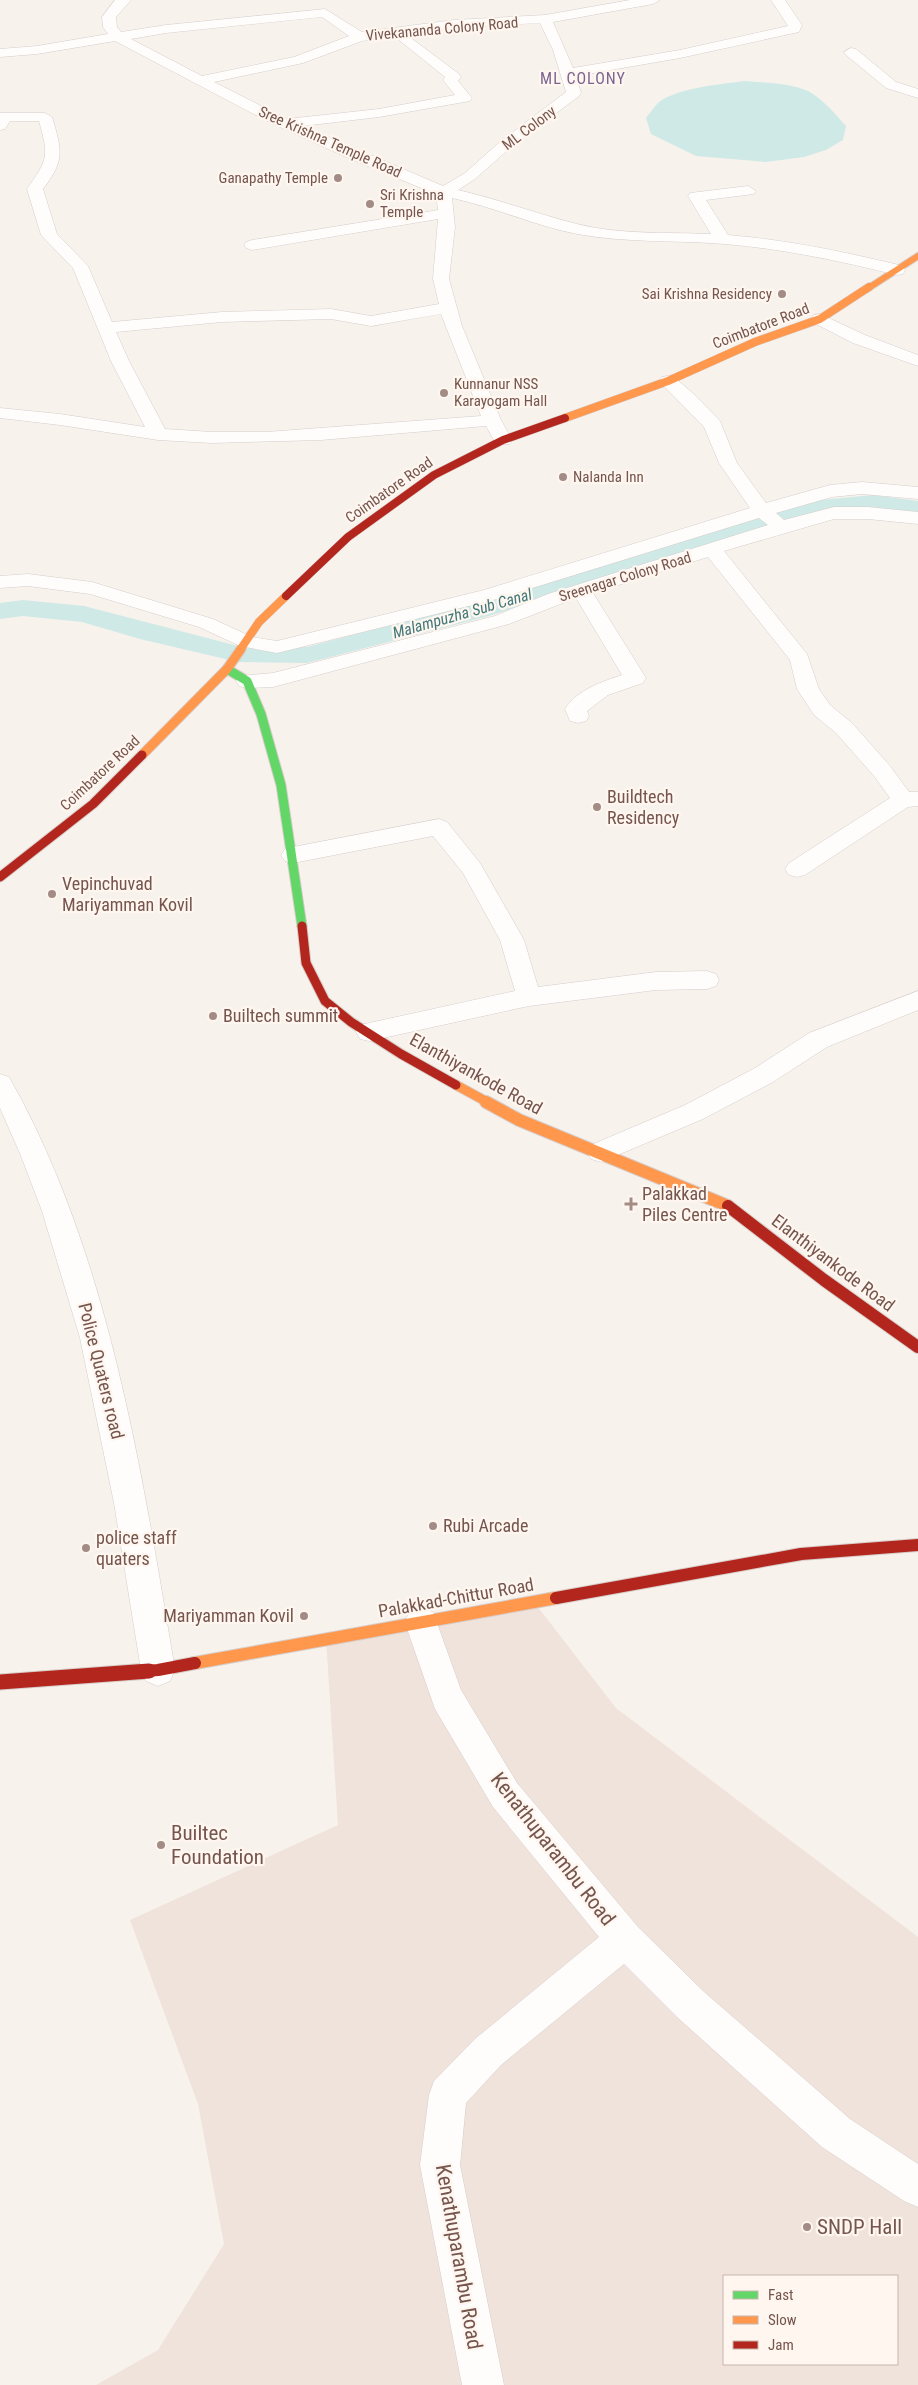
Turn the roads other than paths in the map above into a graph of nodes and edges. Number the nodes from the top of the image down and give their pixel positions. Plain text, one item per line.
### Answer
1 (124, 0) edge
2 (653, 0) edge
3 (778, 0) edge
4 (545, 19) junction
5 (398, 33) junction
6 (359, 37) junction
7 (117, 38) junction
8 (851, 52) dead end
9 (0, 53) edge
10 (568, 73) junction
11 (201, 80) junction
12 (918, 94) edge
13 (286, 124) junction
14 (0, 126) edge
15 (748, 191) dead end
16 (444, 192) junction
17 (446, 214) junction
18 (723, 239) junction
19 (252, 245) dead end
20 (917, 258) edge
21 (897, 270) junction
22 (448, 308) junction
23 (820, 319) junction
24 (105, 328) junction
25 (918, 361) edge
26 (668, 381) junction
27 (0, 413) edge
28 (492, 420) junction
29 (158, 434) junction
30 (503, 440) junction
31 (918, 493) edge
32 (762, 511) junction
33 (918, 518) edge
34 (783, 527) junction
35 (713, 550) junction
36 (0, 582) edge
37 (580, 590) junction
38 (247, 642) junction
39 (227, 669) junction
40 (247, 681) junction
41 (578, 716) dead end
42 (911, 800) edge
43 (293, 855) junction
44 (797, 869) dead end
45 (0, 877) edge
46 (707, 980) dead end
47 (529, 997) junction
48 (918, 1000) edge
49 (369, 1032) junction
50 (0, 1084) edge
51 (600, 1152) junction
52 (918, 1347) edge
53 (918, 1544) edge
54 (421, 1623) junction
55 (158, 1670) junction
56 (0, 1682) edge
57 (625, 1940) junction
58 (918, 2187) edge
59 (483, 2385) edge

1 - 7 street
2 - 4 street, Vivekananda Colony Road
3 - 10 street
4 - 5 street, Vivekananda Colony Road
4 - 10 street, ML Colony
5 - 6 street, Vivekananda Colony Road
5 - 13 street
6 - 7 street, Vivekananda Colony Road
6 - 11 street
7 - 9 street
7 - 11 street, Sree Krishna Temple Road
8 - 12 street
10 - 16 street, ML Colony
11 - 13 street, Sree Krishna Temple Road
13 - 16 street, Sree Krishna Temple Road
14 - 24 street
15 - 18 street
16 - 17 street
16 - 18 street, Sree Krishna Temple Road
17 - 19 street
17 - 22 street
18 - 21 street, Sree Krishna Temple Road
20 - 21 main road, Coimbatore Road
21 - 23 main road, Coimbatore Road
22 - 24 street
22 - 28 street
23 - 25 street
23 - 26 main road, Coimbatore Road
24 - 29 street
26 - 30 main road, Coimbatore Road
26 - 32 street
27 - 29 street
28 - 29 street
28 - 30 street
30 - 38 main road, Coimbatore Road
31 - 32 street
32 - 34 street
32 - 38 street
33 - 34 street, Sreenagar Colony Road
34 - 35 street, Sreenagar Colony Road
35 - 37 street, Sreenagar Colony Road
35 - 42 street, Sreenagar Colony Road
36 - 38 street
37 - 40 street, Sreenagar Colony Road
37 - 41 street
38 - 39 main road, Coimbatore Road
39 - 40 main road
39 - 45 main road, Coimbatore Road
40 - 43 main road, Elanthiyankode Road
42 - 44 street
43 - 47 street
43 - 49 main road, Elanthiyankode Road
46 - 47 street
47 - 49 street
48 - 51 street
49 - 51 main road, Elanthiyankode Road
50 - 55 street, Police Quaters road
51 - 52 main road, Elanthiyankode Road
53 - 54 main road, Palakkad-Chittur Road
54 - 55 main road, Palakkad-Chittur Road
54 - 57 street, Kenathuparambu Road
55 - 56 main road, Palakkad-Chittur Road
57 - 58 street, Kenathuparambu Road
57 - 59 street, Kenathuparambu Road

